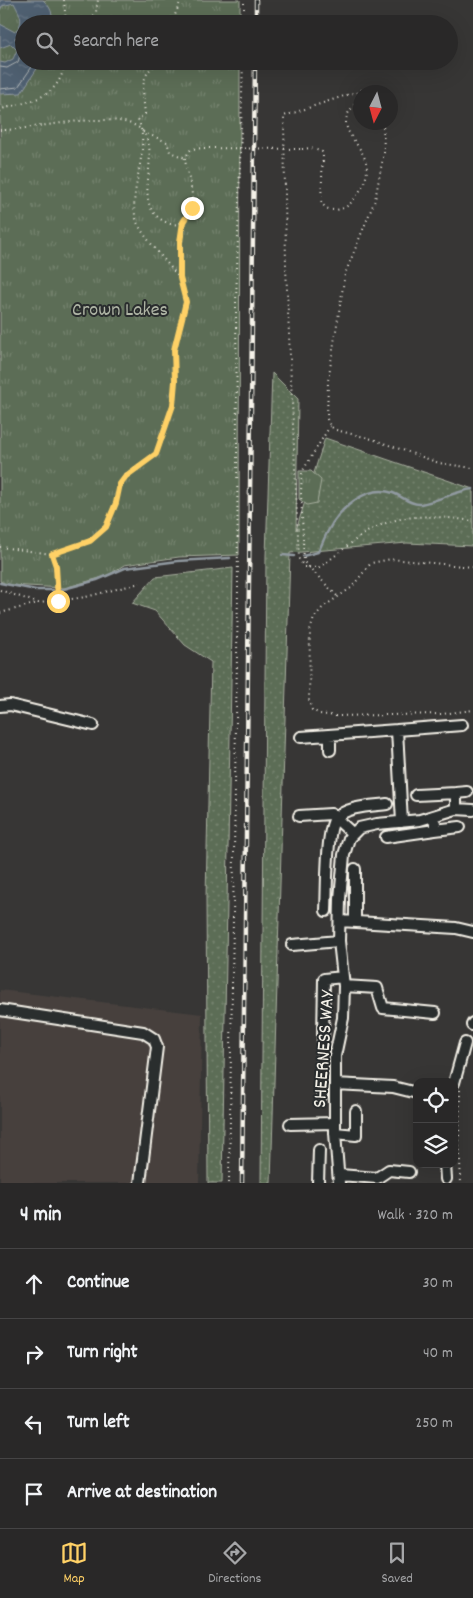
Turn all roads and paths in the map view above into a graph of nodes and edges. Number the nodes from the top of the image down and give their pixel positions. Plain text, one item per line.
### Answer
1 (64, 0) edge
2 (98, 0) edge
3 (181, 0) edge
4 (244, 0) edge
5 (65, 15) edge
6 (94, 15) edge
7 (176, 15) edge
8 (244, 15) edge
9 (62, 70) edge
10 (149, 70) edge
11 (243, 70) edge
12 (353, 93) edge
13 (353, 107) edge
14 (0, 112) edge
15 (0, 130) edge
16 (383, 130) edge
17 (143, 132) junction
18 (186, 158) junction
19 (183, 222) junction
20 (180, 278) junction
21 (330, 426) junction
22 (473, 468) edge
23 (473, 521) edge
24 (0, 547) edge
25 (52, 554) junction
26 (473, 567) edge
27 (308, 569) junction
28 (140, 583) dead end
29 (0, 590) edge
30 (337, 596) junction
31 (58, 601) junction
32 (38, 603) junction
33 (0, 613) edge
34 (0, 706) edge
35 (473, 710) edge
36 (462, 725) dead end
37 (93, 726) dead end
38 (397, 730) junction
39 (330, 735) junction
40 (301, 737) dead end
41 (330, 750) dead end
42 (467, 792) dead end
43 (456, 793) junction
44 (416, 795) dead end
45 (387, 804) dead end
46 (456, 809) junction
47 (473, 810) edge
48 (299, 816) dead end
49 (435, 816) junction
50 (336, 818) junction
51 (402, 822) junction
52 (460, 827) dead end
53 (435, 830) junction
54 (353, 834) junction
55 (386, 837) dead end
56 (355, 869) dead end
57 (326, 911) dead end
58 (340, 921) junction
59 (355, 922) junction
60 (473, 932) edge
61 (339, 941) junction
62 (292, 945) dead end
63 (344, 982) junction
64 (0, 1010) edge
65 (435, 1014) dead end
66 (322, 1030) junction
67 (340, 1032) junction
68 (466, 1043) dead end
69 (458, 1082) edge
70 (335, 1084) junction
71 (413, 1092) edge
72 (322, 1094) dead end
73 (356, 1111) dead end
74 (290, 1124) dead end
75 (335, 1128) junction
76 (319, 1150) dead end
77 (446, 1168) edge
78 (409, 1172) dead end
79 (340, 1179) edge
80 (446, 1179) dead end
81 (140, 1183) edge
82 (229, 1183) edge
83 (318, 1183) edge
84 (461, 1183) edge

1 - 5 path
2 - 6 path
3 - 7 path
4 - 8 path
9 - 14 path
10 - 17 path
11 - 82 path
12 - 27 path
13 - 18 path, bridge
15 - 17 path
16 - 21 path
17 - 18 path
17 - 19 path
17 - 20 path
18 - 19 path
19 - 20 path
20 - 25 path
21 - 22 path
21 - 27 path
23 - 27 path
24 - 25 path
25 - 31 path
26 - 30 path
27 - 30 path
28 - 31 path
29 - 32 path
30 - 35 path
31 - 32 path
32 - 33 path
34 - 37 street
36 - 38 street
38 - 39 street
38 - 51 street
39 - 40 street
39 - 41 street
42 - 43 street
43 - 44 street
43 - 46 street
45 - 50 street
46 - 47 street
46 - 49 street
48 - 50 street
49 - 51 street
49 - 53 street
50 - 54 street
50 - 57 street
51 - 54 street
52 - 53 street
53 - 55 street
54 - 58 street, SHEERNESS WAY
56 - 59 street
58 - 59 street
58 - 61 street, SHEERNESS WAY
59 - 60 street
61 - 62 street
61 - 63 street, SHEERNESS WAY
63 - 65 street
63 - 66 street, SHEERNESS WAY
63 - 67 street, SHEERNESS WAY
64 - 81 street
66 - 67 street
66 - 72 street, SHEERNESS WAY
67 - 70 street, SHEERNESS WAY
68 - 69 street
69 - 84 path
70 - 71 street
70 - 75 street, SHEERNESS WAY
73 - 75 street
74 - 75 street, SHEERNESS WAY
75 - 79 street, SHEERNESS WAY
76 - 83 street
77 - 80 street
78 - 79 street

